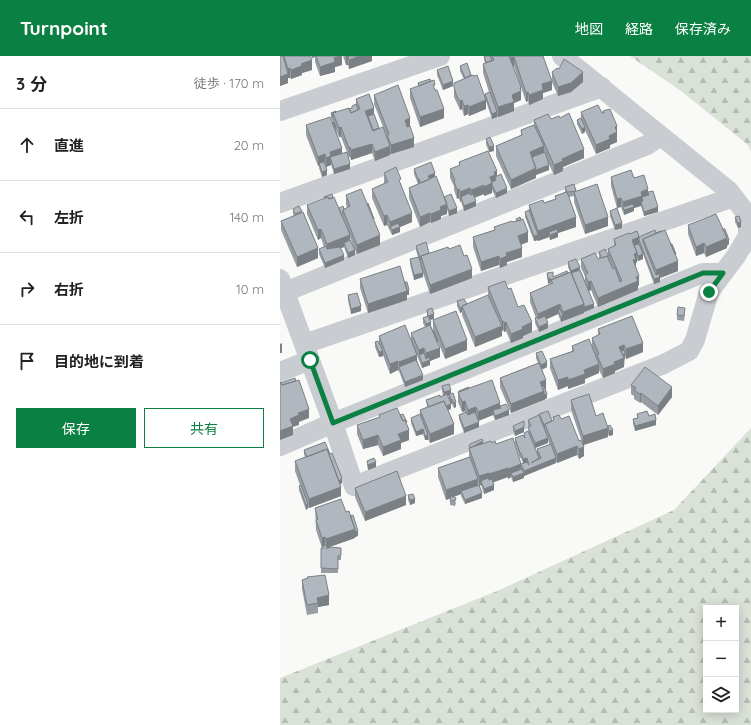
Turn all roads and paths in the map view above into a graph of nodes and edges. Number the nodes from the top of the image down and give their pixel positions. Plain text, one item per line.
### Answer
1 (440, 56) edge
2 (562, 56) edge
3 (602, 87) junction
4 (280, 111) edge
5 (660, 136) junction
6 (734, 197) junction
7 (280, 203) edge
8 (723, 273) junction
9 (282, 288) edge
10 (307, 352) junction
11 (280, 372) edge
12 (333, 423) junction
13 (280, 446) edge

1 - 4 street
2 - 3 street
3 - 5 street
3 - 7 street
5 - 6 street
5 - 9 street
6 - 8 street
6 - 10 street
8 - 12 street
8 - 12 street
9 - 10 street
10 - 11 street
10 - 12 street
12 - 13 street

